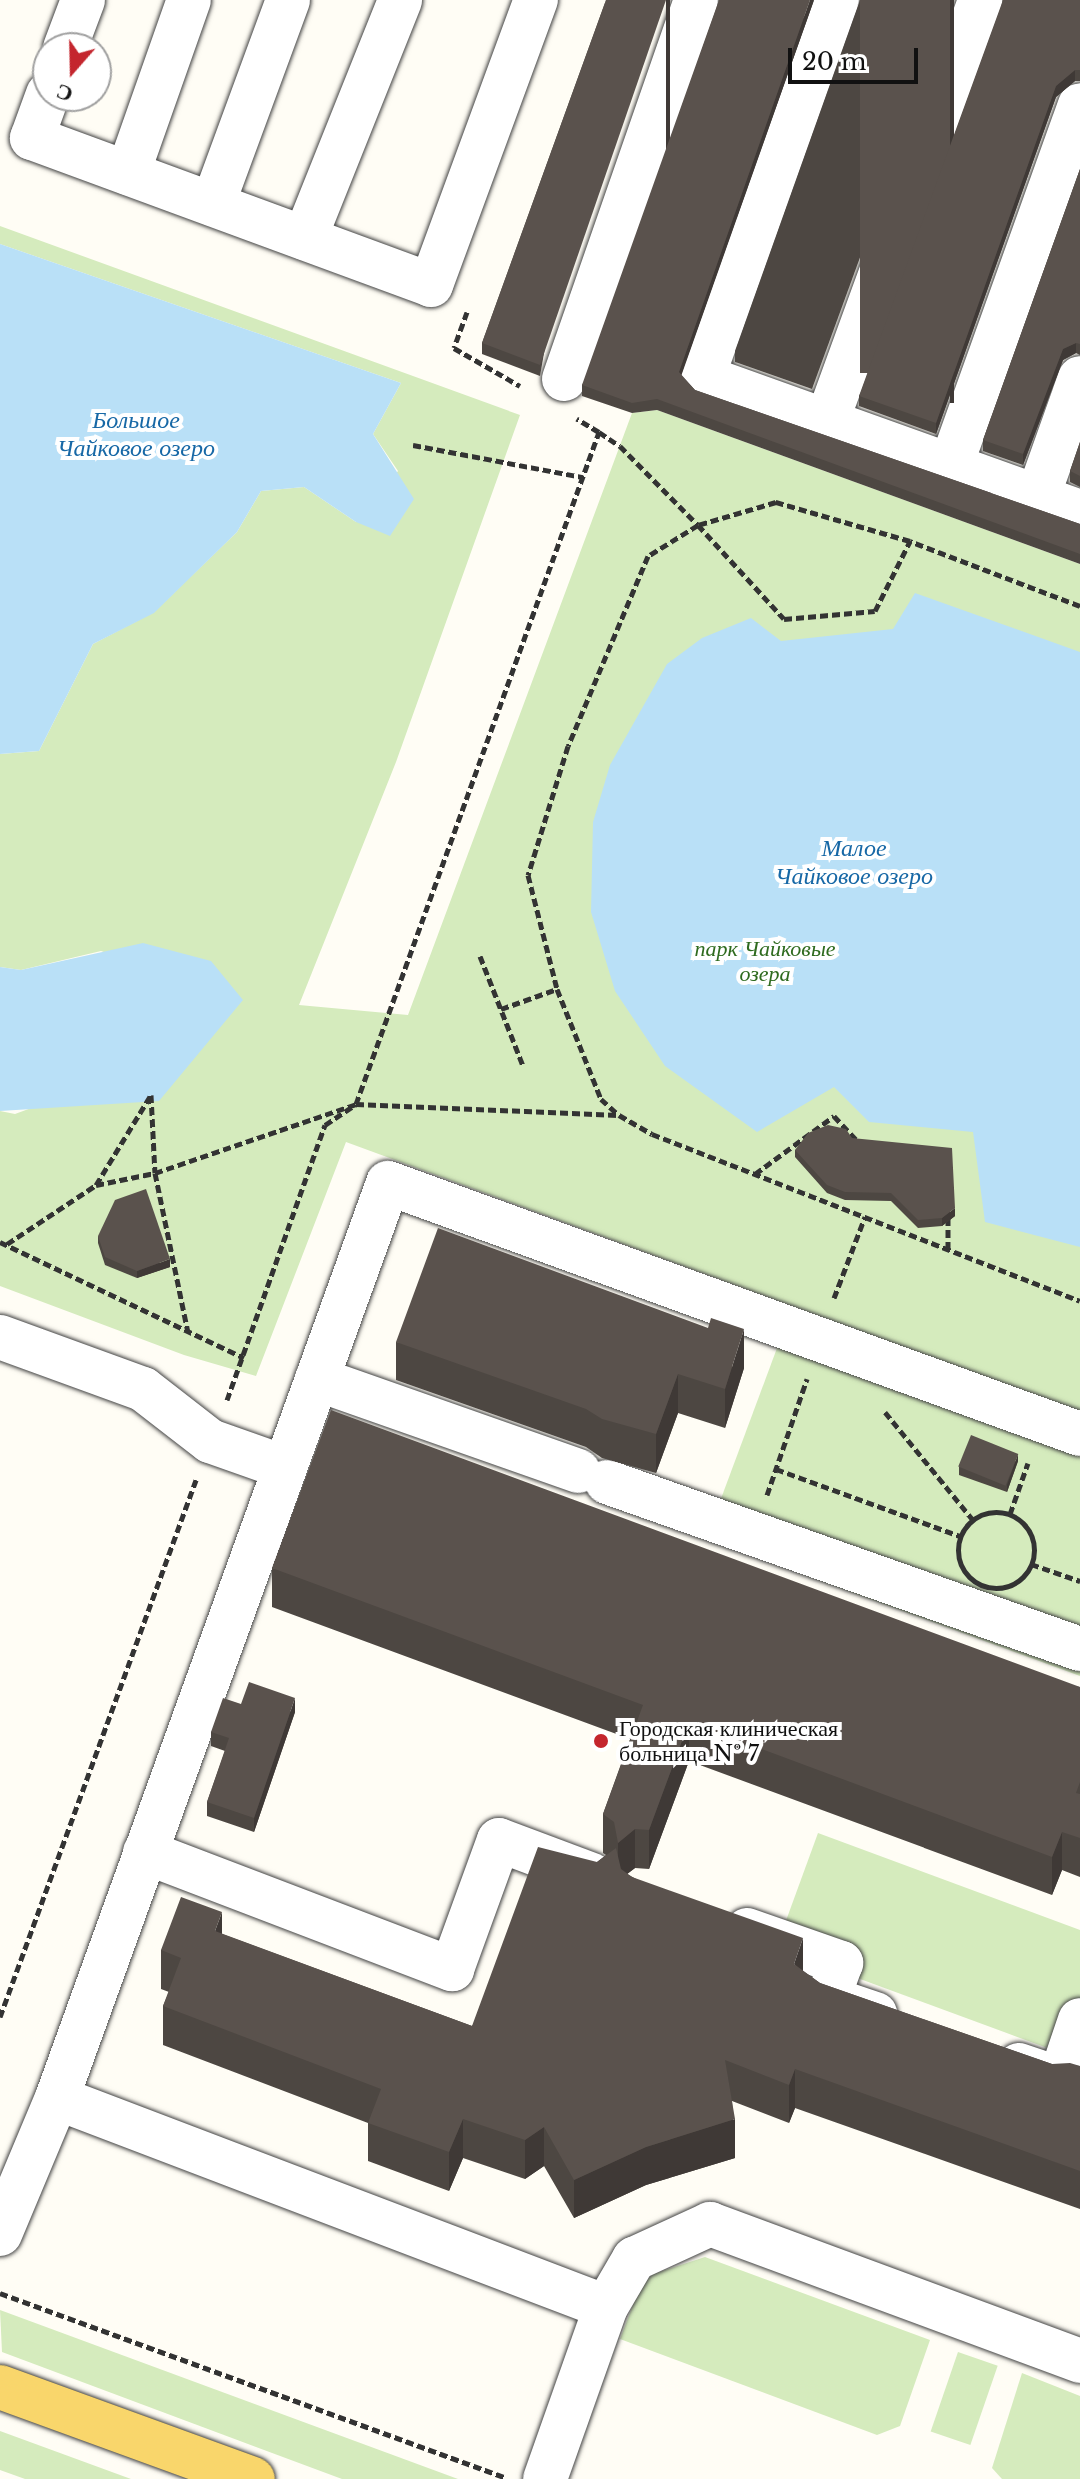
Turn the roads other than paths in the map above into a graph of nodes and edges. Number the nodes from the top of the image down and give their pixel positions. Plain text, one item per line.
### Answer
1 (83, 0) edge
2 (189, 0) edge
3 (288, 0) edge
4 (400, 0) edge
5 (536, 0) edge
6 (696, 0) edge
7 (837, 0) edge
8 (980, 0) edge
9 (71, 32) edge
10 (1080, 105) edge
11 (41, 112) edge
12 (128, 173) junction
13 (213, 204) junction
14 (305, 238) junction
15 (1080, 378) edge
16 (557, 397) road end
17 (827, 421) junction
18 (951, 465) junction
19 (1038, 496) junction
20 (1080, 512) edge
21 (0, 1337) edge
22 (317, 1379) junction
23 (1080, 1434) edge
24 (284, 1467) junction
25 (1080, 1649) edge
26 (145, 1852) junction
27 (594, 1876) edge
28 (712, 1917) edge
29 (915, 2028) edge
30 (1076, 2045) edge
31 (973, 2049) edge
32 (57, 2098) junction
33 (0, 2234) edge
34 (606, 2307) junction
35 (1080, 2361) edge
36 (0, 2387) edge
37 (253, 2479) edge
38 (545, 2479) edge

1 - 9 lane
2 - 12 lane
3 - 13 lane
4 - 14 lane
5 - 14 lane
6 - 16 lane
7 - 17 lane
8 - 17 lane
10 - 18 lane
11 - 12 lane
12 - 13 lane
13 - 14 lane
15 - 19 lane
17 - 18 lane
18 - 19 lane
19 - 20 lane
21 - 24 lane
22 - 23 lane
22 - 24 lane
22 - 25 lane
24 - 26 lane
26 - 27 lane
26 - 32 lane
28 - 29 lane
30 - 31 lane
32 - 33 lane
32 - 34 lane
34 - 35 lane
34 - 38 lane
36 - 37 main road

